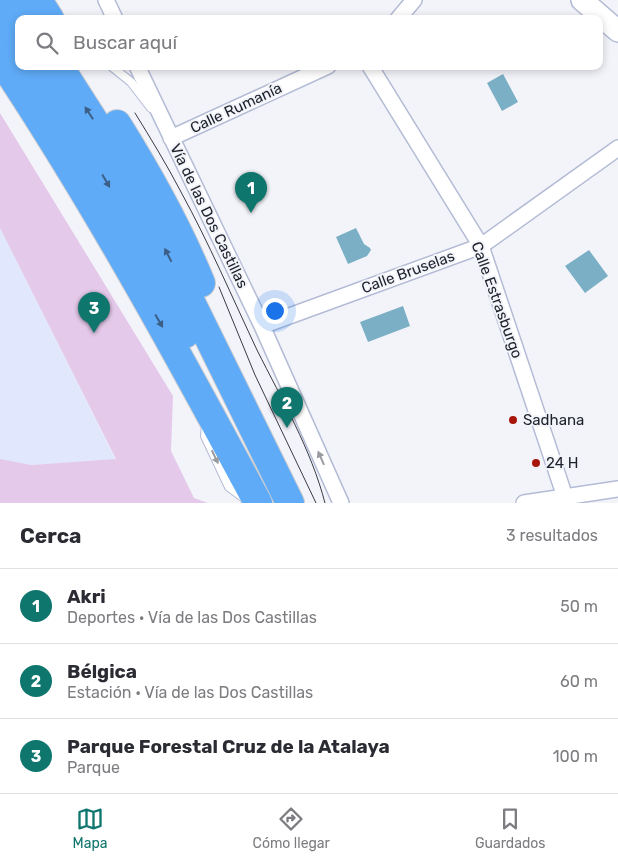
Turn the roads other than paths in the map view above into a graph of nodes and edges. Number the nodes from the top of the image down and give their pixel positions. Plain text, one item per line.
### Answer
1 (9, 0) edge
2 (106, 0) edge
3 (414, 0) edge
4 (582, 0) edge
5 (42, 13) edge
6 (113, 15) edge
7 (401, 15) edge
8 (599, 15) edge
9 (603, 18) edge
10 (0, 21) edge
11 (618, 31) edge
12 (15, 41) edge
13 (10, 66) edge
14 (62, 70) edge
15 (83, 70) edge
16 (116, 70) edge
17 (139, 70) edge
18 (318, 70) edge
19 (372, 70) edge
20 (168, 132) junction
21 (618, 148) edge
22 (481, 246) junction
23 (262, 326) junction
24 (208, 410) junction
25 (618, 489) edge
26 (565, 497) junction
27 (250, 503) edge
28 (258, 503) edge
29 (262, 503) edge
30 (292, 503) edge
31 (341, 503) edge
32 (524, 503) edge

1 - 5 highway
2 - 6 street
3 - 7 street
4 - 8 main road
9 - 11 main road
10 - 12 highway
13 -> 24 highway
13 -> 29 highway
30 -> 14 highway
15 - 30 highway
16 - 20 lane
17 - 20 street, Vía de las Dos Castillas
18 - 20 street, Calle Rumanía
19 - 22 street, Calle Estrasburgo
20 - 23 street, Vía de las Dos Castillas
21 - 22 street, Calle Bruselas
22 - 23 street, Calle Bruselas
22 - 26 street, Calle Estrasburgo
31 -> 23 street, Vía de las Dos Castillas
24 -> 27 lane
24 - 28 highway
25 - 26 street
26 - 32 street

